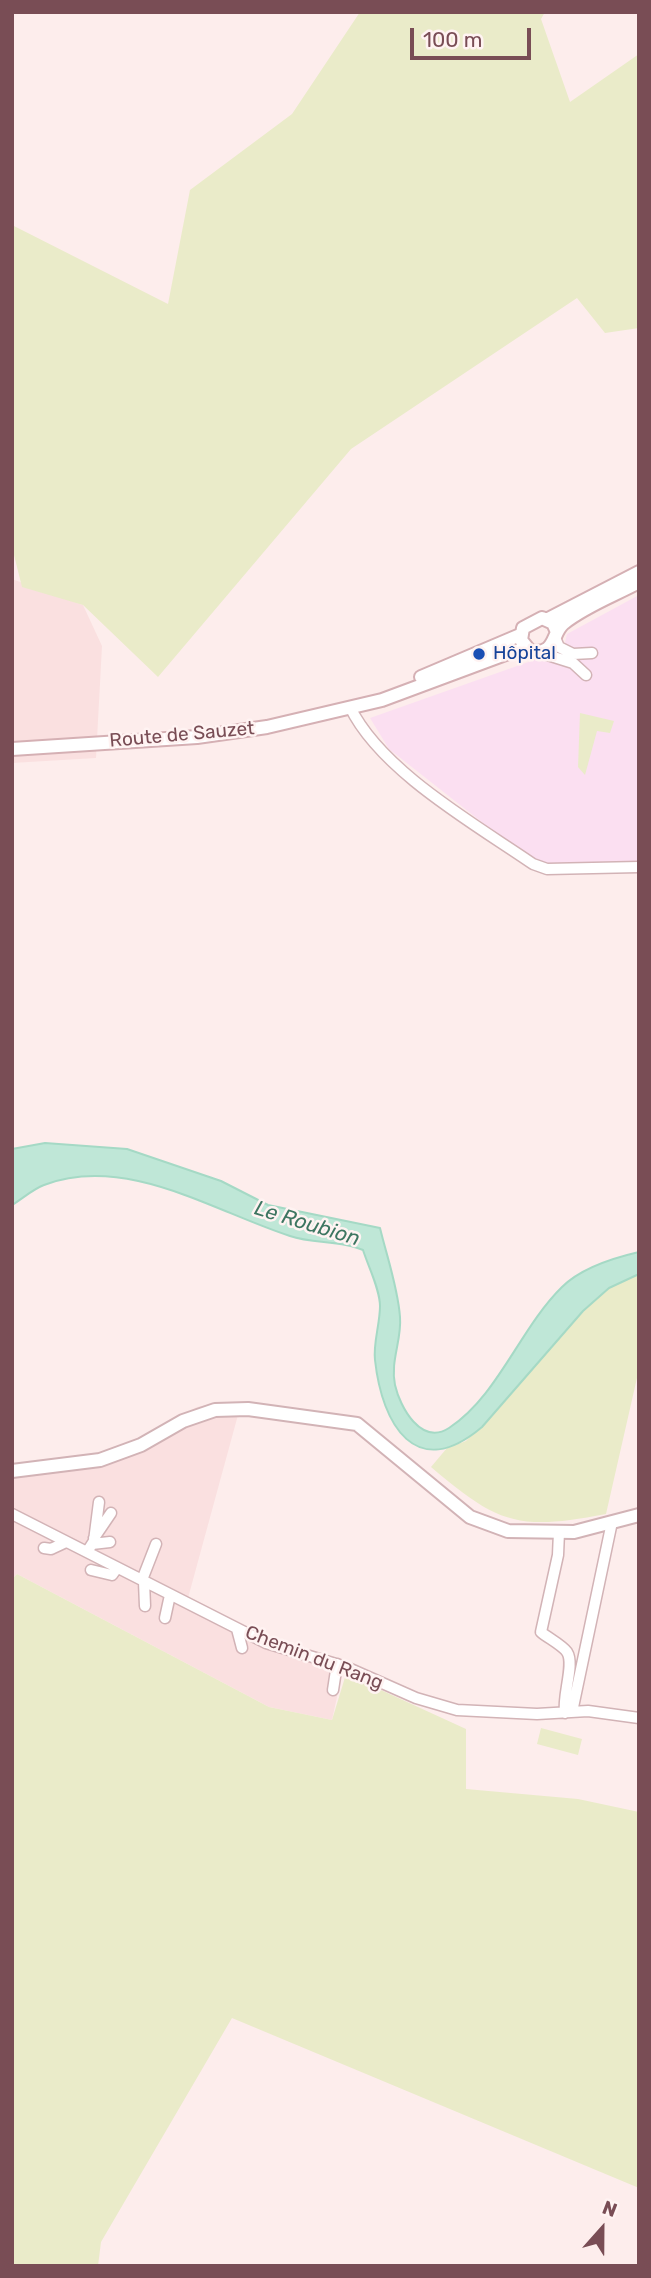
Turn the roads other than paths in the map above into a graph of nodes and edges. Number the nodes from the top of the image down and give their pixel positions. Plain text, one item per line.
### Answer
1 (639, 572) edge
2 (639, 582) edge
3 (548, 619) junction
4 (520, 635) junction
5 (557, 636) junction
6 (532, 651) junction
7 (592, 653) dead end
8 (586, 675) dead end
9 (350, 707) junction
10 (12, 749) edge
11 (639, 867) edge
12 (12, 1471) edge
13 (99, 1502) dead end
14 (111, 1513) dead end
15 (12, 1514) edge
16 (639, 1515) edge
17 (612, 1522) junction
18 (559, 1532) junction
19 (66, 1542) junction
20 (110, 1542) dead end
21 (156, 1544) dead end
22 (91, 1545) junction
23 (44, 1548) dead end
24 (117, 1568) junction
25 (91, 1570) dead end
26 (143, 1581) junction
27 (170, 1595) junction
28 (145, 1606) dead end
29 (165, 1618) dead end
30 (237, 1629) junction
31 (242, 1648) dead end
32 (337, 1664) junction
33 (333, 1690) dead end
34 (569, 1713) junction
35 (639, 1718) edge

1 - 3 main road
2 - 5 main road
3 - 4 main road, Route de Sauzet
3 - 5 main road
4 - 6 main road
4 - 9 main road, Route de Sauzet
5 - 6 main road, Route de Sauzet
5 - 7 street
6 - 8 street
6 - 9 main road, Route de Sauzet
9 - 10 main road, Route de Sauzet
9 - 11 street
12 - 18 main road
13 - 22 street
14 - 22 street
15 - 19 street, Chemin du Rang
16 - 17 main road
17 - 18 main road
17 - 34 street
18 - 34 street
19 - 22 street, Chemin du Rang
19 - 23 street
20 - 22 street
21 - 26 street
22 - 24 street, Chemin du Rang
24 - 25 street
24 - 26 street, Chemin du Rang
26 - 27 street, Chemin du Rang
26 - 28 street
27 - 29 street
27 - 30 street, Chemin du Rang
30 - 31 street
30 - 32 street, Chemin du Rang
32 - 33 street
32 - 34 street, Chemin du Rang
34 - 35 street, Chemin du Rang

